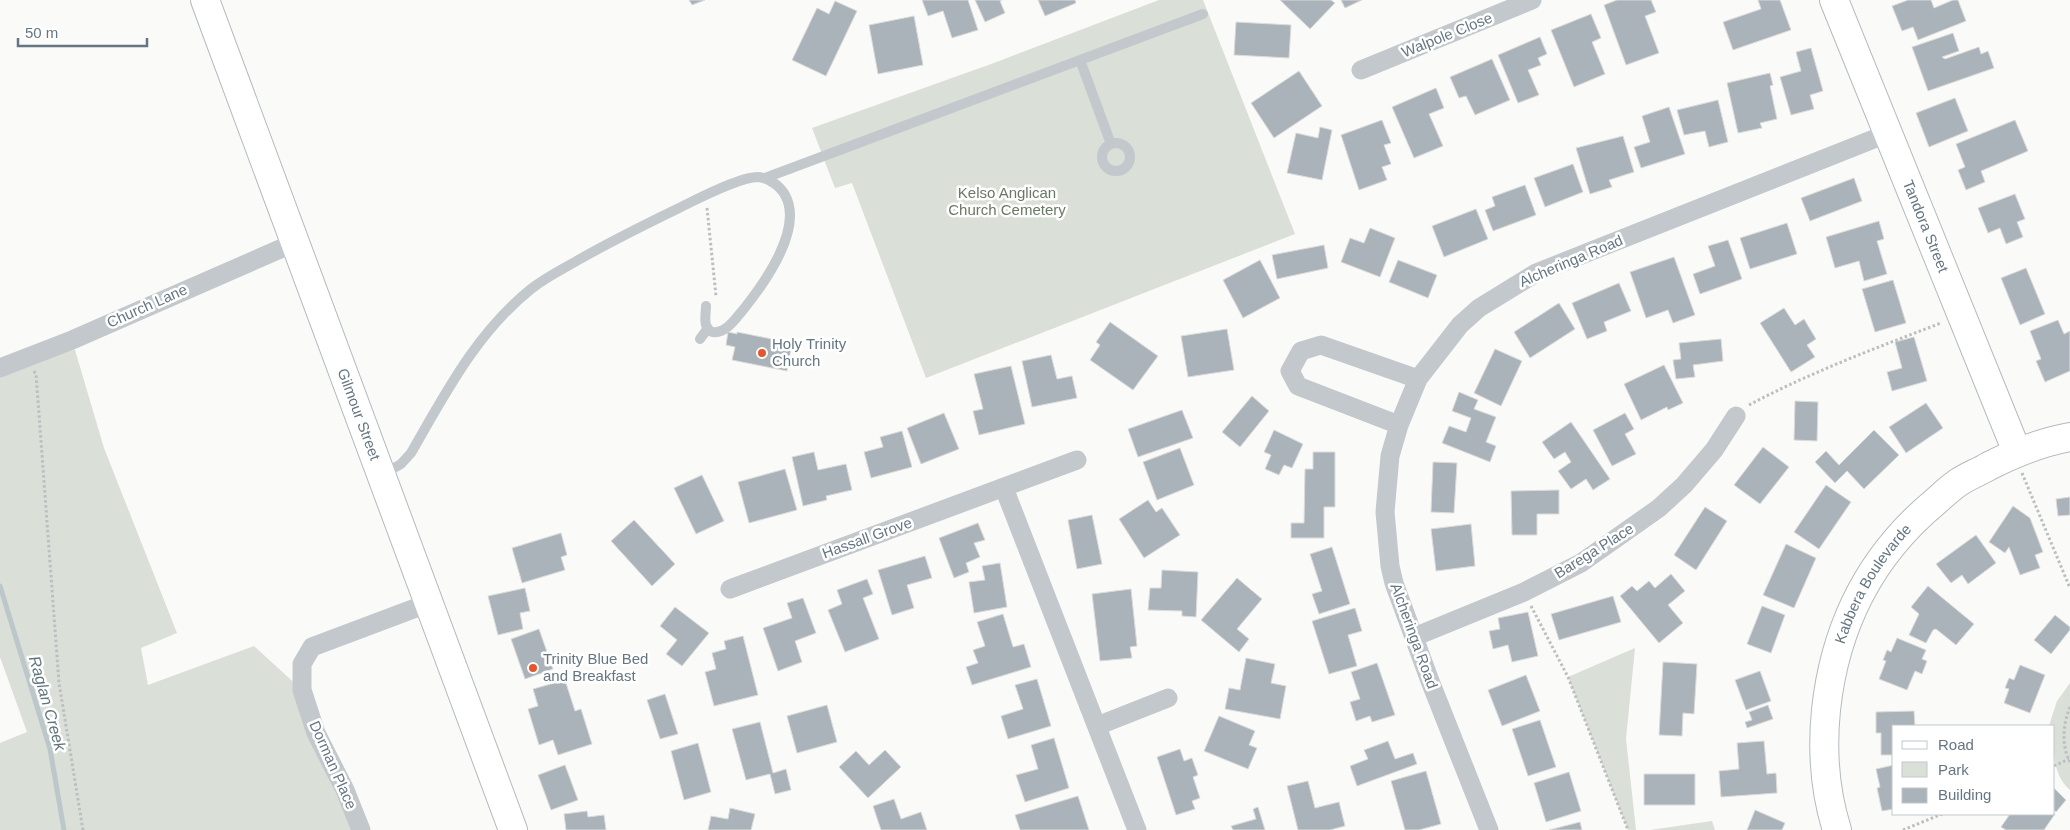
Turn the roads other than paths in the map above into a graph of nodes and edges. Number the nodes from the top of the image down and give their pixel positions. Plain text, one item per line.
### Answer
1 (205, 0) edge
2 (1532, 0) edge
3 (1834, 0) edge
4 (1203, 14) dead end
5 (1080, 60) junction
6 (1361, 70) dead end
7 (1889, 133) junction
8 (1111, 144) dead end
9 (765, 178) junction
10 (294, 243) junction
11 (706, 306) dead end
12 (708, 328) junction
13 (700, 339) dead end
14 (0, 368) edge
15 (1418, 379) junction
16 (1736, 416) road end
17 (1399, 425) junction
18 (2070, 437) edge
19 (2017, 452) junction
20 (1077, 460) dead end
21 (381, 476) junction
22 (1004, 488) junction
23 (730, 589) dead end
24 (429, 603) junction
25 (1414, 637) junction
26 (1168, 698) dead end
27 (1097, 726) junction
28 (361, 830) edge
29 (513, 830) edge
30 (1136, 830) edge
31 (1489, 830) edge
32 (1837, 830) edge

1 - 10 street, Gilmour Street
2 - 6 street, Walpole Close
3 - 7 street, Tandora Street
4 - 5 lane
5 - 8 lane
5 - 9 lane
7 - 15 street, Alcheringa Road
7 - 19 street, Tandora Street
9 - 12 lane
9 - 21 lane
10 - 14 street, Church Lane
10 - 21 street, Gilmour Street
11 - 12 lane
12 - 13 lane
15 - 17 street, Alcheringa Road
15 - 17 street
16 - 25 street, Barega Place
17 - 25 street, Alcheringa Road
18 - 19 street, Kabbera Boulevarde
19 - 32 street, Kabbera Boulevarde
20 - 22 street, Hassall Grove
21 - 24 street, Gilmour Street
22 - 23 street, Hassall Grove
22 - 27 street
24 - 28 street, Dorman Place
24 - 29 street, Gilmour Street
25 - 31 street, Alcheringa Road
26 - 27 street
27 - 30 street

